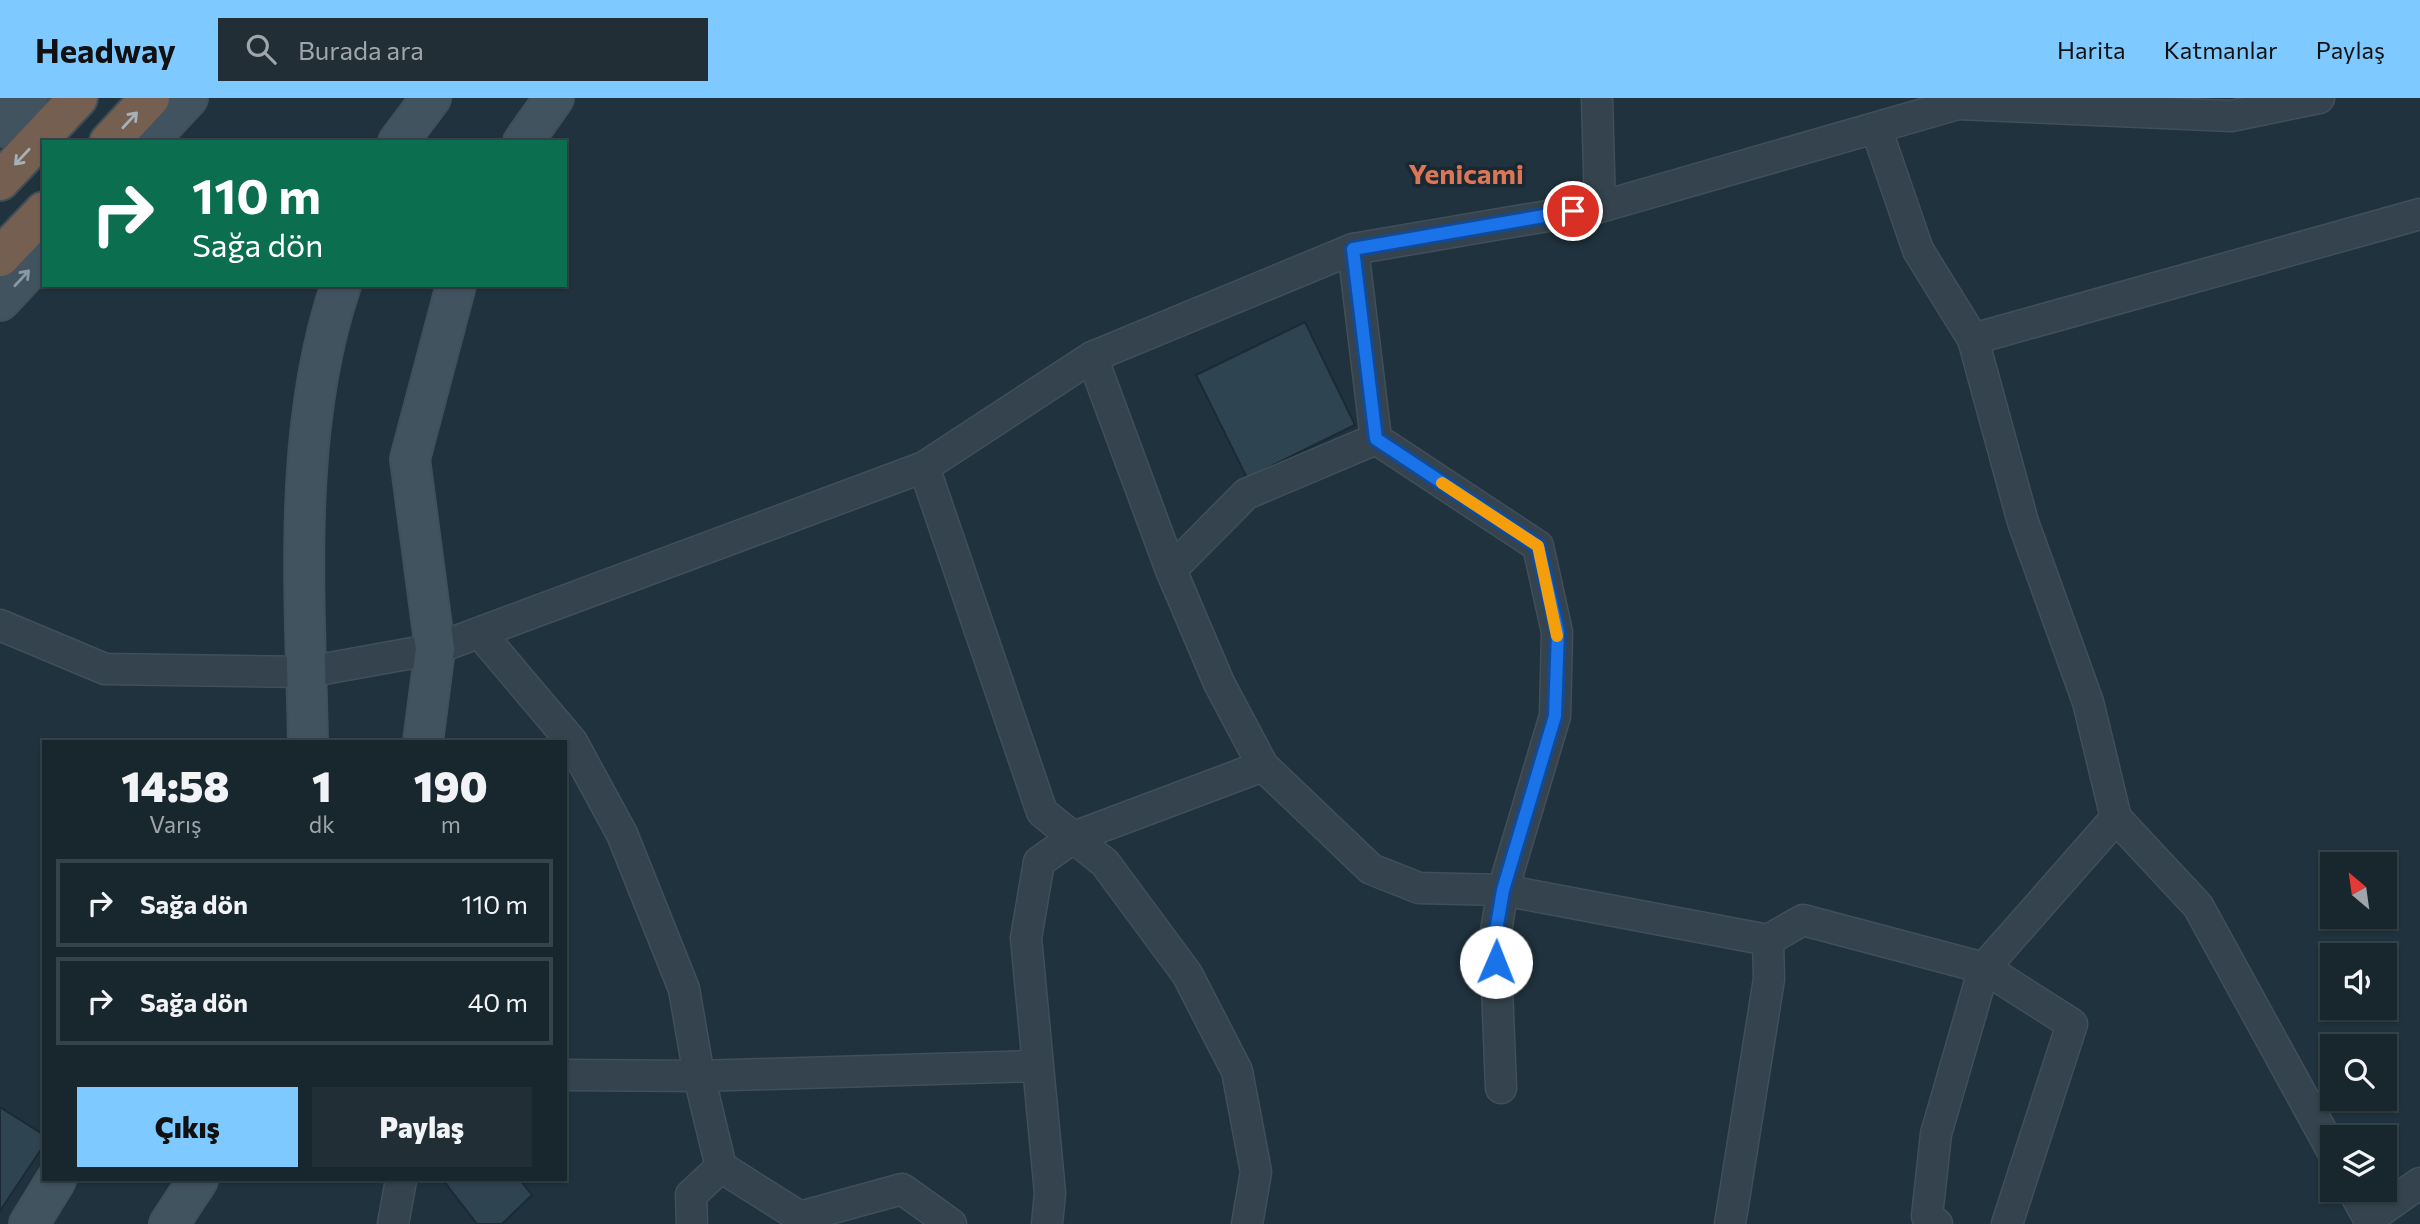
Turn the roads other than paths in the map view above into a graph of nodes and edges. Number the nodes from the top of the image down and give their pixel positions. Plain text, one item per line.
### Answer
1 (28, 98) edge
2 (78, 98) edge
3 (150, 98) edge
4 (188, 98) edge
5 (431, 98) edge
6 (554, 98) edge
7 (1598, 98) edge
8 (2319, 98) edge
9 (1962, 101) edge
10 (0, 127) edge
11 (1876, 128) junction
12 (111, 140) edge
13 (149, 140) edge
14 (400, 140) edge
15 (524, 140) edge
16 (0, 181) edge
17 (1600, 207) junction
18 (42, 213) edge
19 (2420, 214) edge
20 (1353, 249) junction
21 (42, 256) edge
22 (0, 257) edge
23 (340, 287) edge
24 (455, 287) edge
25 (0, 301) edge
26 (1973, 339) junction
27 (1091, 357) junction
28 (1376, 439) junction
29 (924, 467) junction
30 (1171, 570) junction
31 (0, 625) edge
32 (480, 633) junction
33 (435, 649) junction
34 (307, 672) junction
35 (308, 740) edge
36 (423, 740) edge
37 (1263, 766) junction
38 (2116, 818) junction
39 (1073, 837) junction
40 (1503, 890) junction
41 (1768, 940) junction
42 (1984, 968) junction
43 (1037, 1066) junction
44 (567, 1075) edge
45 (699, 1076) junction
46 (1501, 1088) dead end
47 (2320, 1128) edge
48 (721, 1167) junction
49 (55, 1181) edge
50 (197, 1181) edge
51 (401, 1181) edge
52 (2420, 1183) edge
53 (2397, 1199) edge
54 (2360, 1202) edge
55 (2393, 1202) edge
56 (29, 1224) edge
57 (169, 1224) edge
58 (393, 1224) edge
59 (692, 1224) edge
60 (951, 1224) edge
61 (1046, 1224) edge
62 (1247, 1224) edge
63 (1730, 1224) edge
64 (1937, 1224) edge
65 (2007, 1224) edge

1 - 10 street
2 -> 16 highway
12 -> 3 highway
4 - 13 street
5 - 14 street
6 - 15 street
7 - 17 street
8 - 9 street
9 - 11 street
11 - 17 street
11 - 26 street
17 - 20 street
18 - 22 highway
19 - 26 street
20 - 27 street
20 - 28 street
25 -> 21 street
23 - 34 street
24 - 33 street
26 - 38 street
27 - 29 street
27 - 30 street
28 - 30 street
28 - 40 street
29 - 32 street
29 - 39 street
30 - 37 street
31 - 34 street
32 - 33 street
32 - 45 street
33 - 34 street
33 - 36 street
34 - 35 street
37 - 39 street
37 - 40 street
38 - 42 street
38 - 47 street
39 - 43 street
39 - 62 street
40 - 41 street
40 - 46 street
41 - 42 street
41 - 63 street
42 - 64 street
42 - 65 street
43 - 45 street
43 - 61 street
44 - 45 street
45 - 48 street
48 - 59 street
48 - 60 street
49 - 56 street
50 - 57 street
51 - 58 street
52 - 53 street
54 - 55 street

